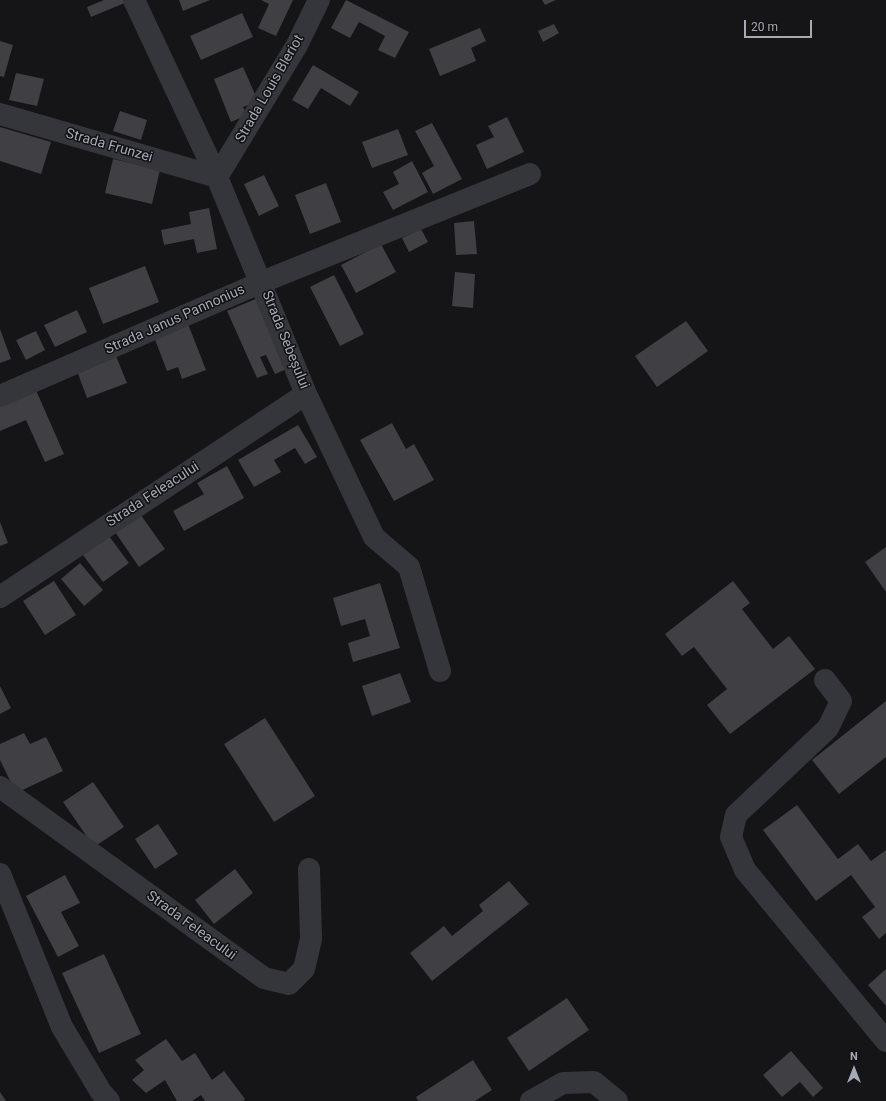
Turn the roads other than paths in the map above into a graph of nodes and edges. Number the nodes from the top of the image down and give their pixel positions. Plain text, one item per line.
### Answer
1 (134, 0) edge
2 (319, 0) edge
3 (0, 114) edge
4 (530, 174) dead end
5 (218, 177) junction
6 (262, 282) junction
7 (306, 394) junction
8 (0, 396) edge
9 (0, 597) edge
10 (440, 671) dead end
11 (825, 680) dead end
12 (0, 787) edge
13 (309, 869) dead end
14 (0, 874) edge
15 (886, 1041) edge
16 (109, 1101) edge
17 (531, 1101) edge
18 (617, 1101) edge

1 - 5 street, Strada Sebeșului
2 - 5 street, Strada Louis Bleriot
3 - 5 street, Strada Frunzei
4 - 6 street, Strada Janus Pannonius
5 - 6 street, Strada Sebeșului
6 - 7 street, Strada Sebeșului
6 - 8 street, Strada Janus Pannonius
7 - 9 street, Strada Feleacului
7 - 10 street, Strada Sebeșului
11 - 15 street
12 - 13 street, Strada Feleacului
14 - 16 street
17 - 18 street

